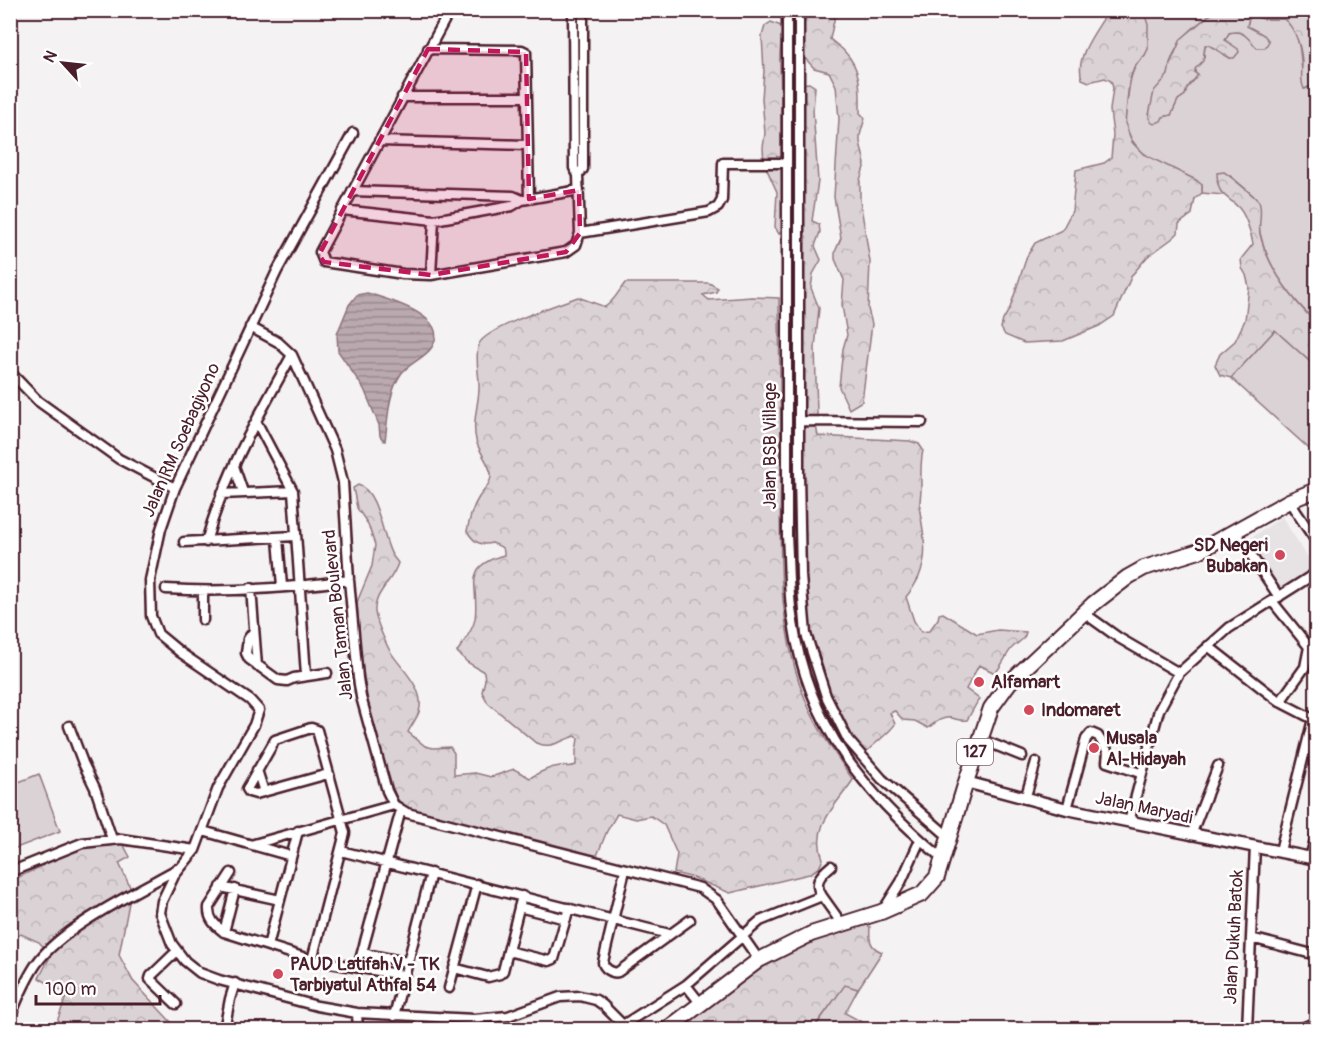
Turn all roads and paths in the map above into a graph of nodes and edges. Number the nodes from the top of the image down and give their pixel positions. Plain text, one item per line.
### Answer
1 (450, 10) edge
2 (573, 10) edge
3 (583, 10) edge
4 (787, 10) edge
5 (799, 10) edge
6 (428, 49) junction
7 (402, 97) junction
8 (527, 97) junction
9 (353, 133) dead end
10 (379, 141) junction
11 (526, 145) junction
12 (786, 164) junction
13 (578, 175) junction
14 (579, 190) junction
15 (352, 192) junction
16 (525, 199) junction
17 (342, 210) junction
18 (434, 220) junction
19 (580, 233) junction
20 (431, 275) junction
21 (250, 327) junction
22 (292, 355) junction
23 (10, 372) edge
24 (256, 421) junction
25 (800, 421) junction
26 (922, 422) dead end
27 (234, 466) junction
28 (175, 488) junction
29 (293, 490) junction
30 (1317, 490) edge
31 (243, 492) junction
32 (221, 494) junction
33 (1289, 501) junction
34 (1235, 531) junction
35 (295, 536) junction
36 (278, 539) junction
37 (1317, 541) edge
38 (184, 542) dead end
39 (206, 542) junction
40 (1317, 573) edge
41 (349, 580) junction
42 (282, 586) junction
43 (299, 587) junction
44 (251, 588) junction
45 (166, 589) dead end
46 (203, 591) junction
47 (1275, 599) junction
48 (1084, 613) junction
49 (203, 620) dead end
50 (1317, 639) edge
51 (1208, 646) junction
52 (1309, 646) junction
53 (327, 673) dead end
54 (1179, 673) junction
55 (306, 675) junction
56 (1280, 702) junction
57 (1315, 717) edge
58 (69, 726) dead end
59 (980, 738) junction
60 (1022, 756) dead end
61 (1036, 762) dead end
62 (1218, 766) dead end
63 (257, 770) junction
64 (1140, 773) junction
65 (328, 774) junction
66 (966, 782) junction
67 (264, 792) junction
68 (1025, 799) junction
69 (397, 807) junction
70 (1067, 808) junction
71 (341, 819) junction
72 (1129, 822) junction
73 (203, 831) junction
74 (298, 831) junction
75 (1191, 835) junction
76 (1317, 836) edge
77 (949, 837) junction
78 (112, 839) junction
79 (920, 840) junction
80 (254, 844) junction
81 (1255, 846) junction
82 (195, 850) junction
83 (341, 851) junction
84 (1280, 851) junction
85 (291, 856) junction
86 (943, 859) junction
87 (1313, 859) edge
88 (387, 861) junction
89 (185, 864) junction
90 (831, 866) dead end
91 (626, 870) junction
92 (10, 872) edge
93 (231, 873) dead end
94 (431, 873) junction
95 (477, 884) junction
96 (221, 887) junction
97 (235, 889) junction
98 (522, 896) junction
99 (822, 896) junction
100 (280, 900) junction
101 (519, 907) junction
102 (568, 908) junction
103 (881, 912) junction
104 (566, 919) junction
105 (614, 920) junction
106 (690, 920) dead end
107 (842, 924) junction
108 (224, 932) junction
109 (669, 934) junction
110 (742, 935) junction
111 (1251, 938) junction
112 (268, 946) junction
113 (177, 951) junction
114 (508, 951) junction
115 (362, 953) junction
116 (1317, 955) edge
117 (312, 960) junction
118 (759, 960) junction
119 (407, 962) junction
120 (358, 967) junction
121 (454, 968) junction
122 (403, 975) junction
123 (235, 983) junction
124 (686, 985) junction
125 (449, 988) dead end
126 (176, 1004) dead end
127 (701, 1004) junction
128 (357, 1013) junction
129 (394, 1016) junction
130 (10, 1017) edge
131 (442, 1017) junction
132 (1317, 1022) edge
133 (623, 1027) edge
134 (224, 1029) edge
135 (358, 1029) edge
136 (444, 1029) edge
137 (666, 1029) edge
138 (1247, 1029) edge
139 (1298, 1029) edge

1 - 6 street
2 - 13 street
3 - 13 street
4 - 12 street, Jalan BSB Village
5 - 25 street
6 - 7 street
6 - 8 street
7 - 8 street
7 - 10 street
8 - 11 street
9 - 21 street, Jalan RM Soebagiyono
10 - 11 street
10 - 15 street
11 - 16 street
12 - 19 street
12 - 79 street, Jalan BSB Village
13 - 14 street
14 - 16 street
14 - 19 street
15 - 16 street
15 - 17 street
16 - 18 street
17 - 18 street
17 - 20 street
18 - 20 street
19 - 20 street
21 - 22 street, Jalan Taman Boulevard
21 - 28 street, Jalan RM Soebagiyono
22 - 24 street
22 - 41 street, Jalan Taman Boulevard
23 - 28 street
24 - 27 street
24 - 29 street
25 - 26 street
25 - 77 street
27 - 31 street
27 - 32 street
28 - 73 street, Jalan RM Soebagiyono
29 - 31 street
29 - 35 street
30 - 33 main road, 127
31 - 32 street
32 - 39 street
33 - 34 main road, 127
33 - 37 street
34 - 47 street
34 - 48 main road, 127
35 - 36 street
35 - 43 street
36 - 39 street
36 - 42 street
38 - 39 street
40 - 47 street
41 - 43 street
41 - 69 street, Jalan Taman Boulevard
42 - 43 street
42 - 44 street
43 - 55 street
44 - 46 street
44 - 55 street
45 - 46 street
46 - 49 street
47 - 51 street
47 - 52 street
48 - 54 street
48 - 59 main road, 127
50 - 52 street
51 - 54 street
51 - 56 street
52 - 56 street
53 - 55 street
54 - 64 street
56 - 57 street
57 - 84 street
58 - 78 street
59 - 60 street
59 - 66 main road, 127
61 - 68 street
62 - 75 street
63 - 65 street
63 - 67 street
63 - 67 street
64 - 70 street
64 - 72 street
65 - 67 street
65 - 71 street
66 - 68 street, Jalan Maryadi
66 - 77 main road, 127
68 - 70 street, Jalan Maryadi
69 - 71 street
69 - 88 street
69 - 91 street
70 - 72 street, Jalan Maryadi
71 - 74 street
71 - 83 street
72 - 75 street, Jalan Maryadi
73 - 80 street
73 - 82 street, Jalan RM Soebagiyono
74 - 80 street
74 - 85 street
75 - 81 street, Jalan Maryadi
76 - 87 street
77 - 86 main road, 127
78 - 82 street
78 - 92 street
79 - 86 street, Jalan BSB Village
79 - 103 street
80 - 85 street
81 - 84 street, Jalan Maryadi
81 - 111 street, Jalan Dukuh Batok
82 - 89 street, Jalan RM Soebagiyono
83 - 88 street
83 - 117 street
84 - 87 street, Jalan Maryadi
85 - 100 street
86 - 103 main road, 127
88 - 94 street
88 - 115 street
89 - 113 street, Jalan RM Soebagiyono
89 - 130 street
90 - 99 street
91 - 105 street
91 - 110 street
93 - 96 street
94 - 95 street
94 - 119 street
95 - 98 street
95 - 121 street
96 - 97 street
96 - 108 street
97 - 100 street
97 - 108 street
98 - 101 street
98 - 102 street
99 - 107 street
99 - 110 street
100 - 112 street
101 - 104 street
101 - 114 street
102 - 104 street
102 - 105 street
103 - 107 main road, 127
104 - 114 street
105 - 109 street
105 - 109 street
106 - 109 street
107 - 118 main road, 127
108 - 112 street
110 - 118 street
110 - 124 street
111 - 116 street
111 - 138 street, Jalan Dukuh Batok
112 - 117 street
113 - 123 street, Jalan RM Soebagiyono
113 - 126 street
114 - 121 street
115 - 119 street
115 - 120 street
117 - 120 street
118 - 127 main road, 127
119 - 122 street
120 - 122 street
121 - 125 street
122 - 129 street
123 - 128 street, Jalan RM Soebagiyono
123 - 134 street
124 - 127 street
124 - 133 street
127 - 137 main road, 127
128 - 129 street, Jalan RM Soebagiyono
128 - 135 street
129 - 131 street, Jalan RM Soebagiyono
131 - 133 street, Jalan RM Soebagiyono
131 - 136 street
132 - 139 street

